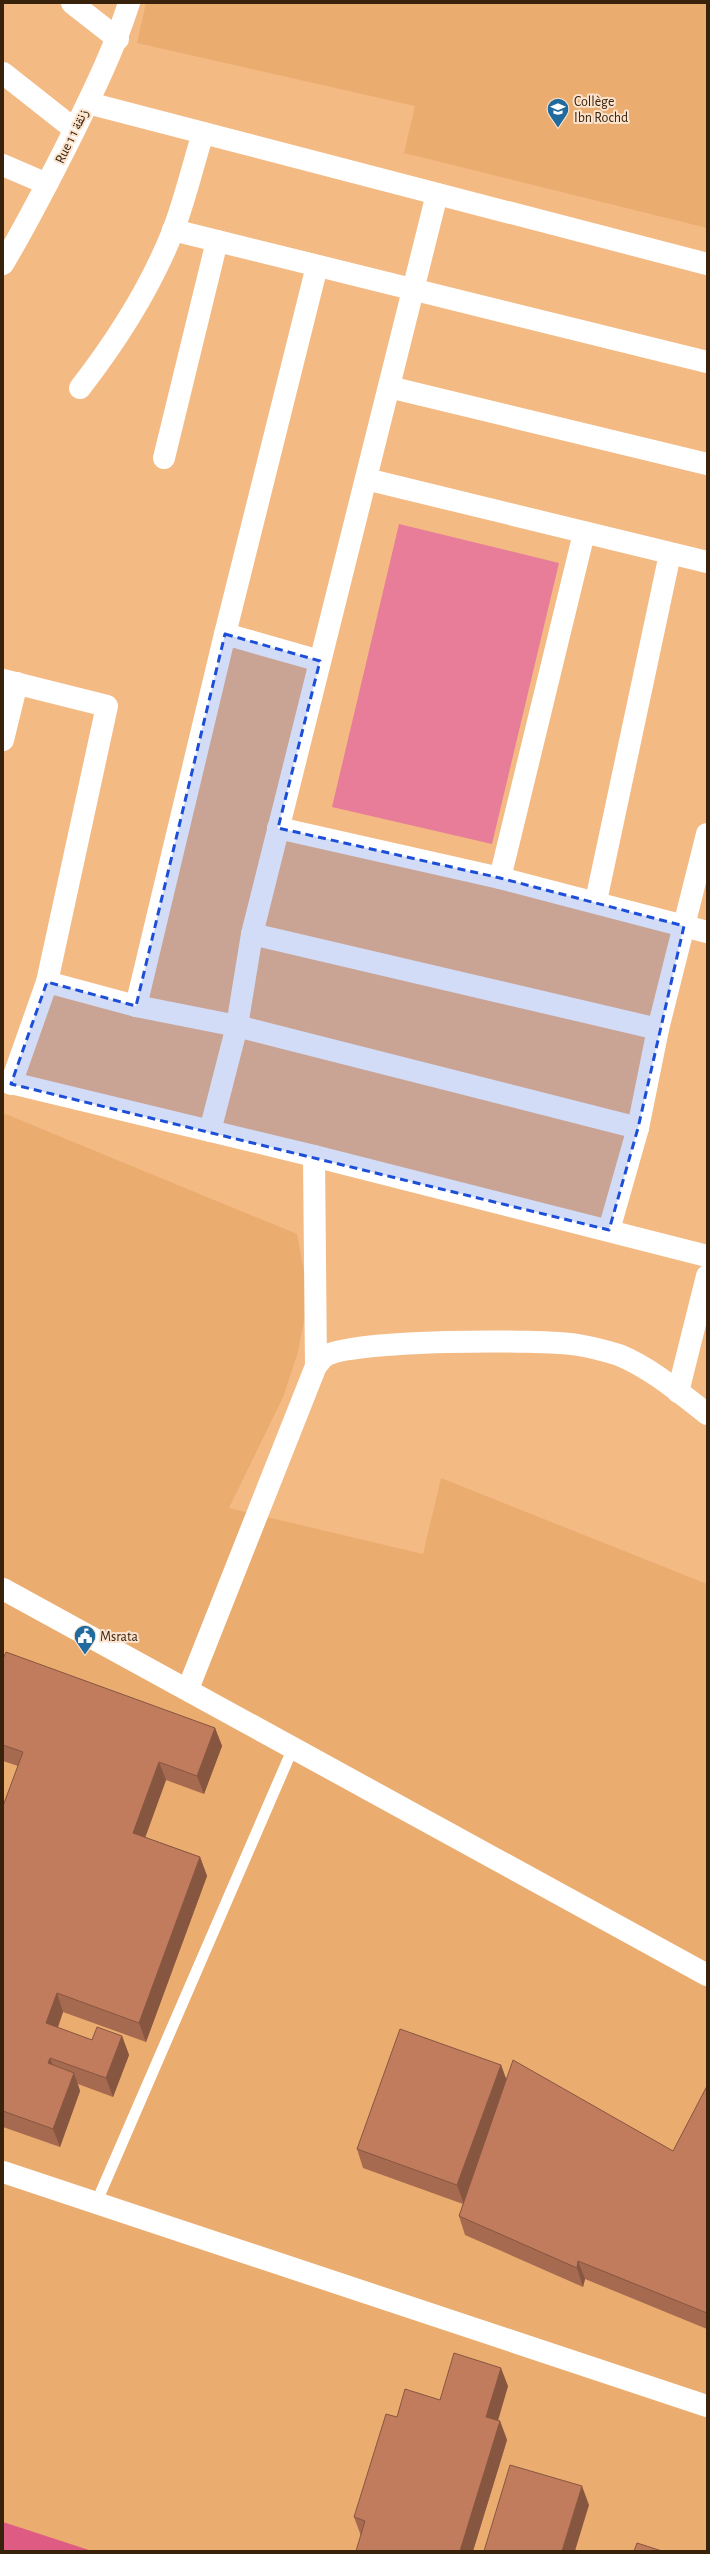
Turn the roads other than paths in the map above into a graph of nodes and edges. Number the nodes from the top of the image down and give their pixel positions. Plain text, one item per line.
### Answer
1 (72, 3) edge
2 (129, 3) edge
3 (118, 38) junction
4 (3, 73) edge
5 (88, 103) junction
6 (74, 129) junction
7 (203, 133) junction
8 (3, 165) edge
9 (47, 184) junction
10 (437, 194) junction
11 (173, 230) junction
12 (217, 241) junction
13 (5, 256) edge
14 (707, 264) edge
15 (317, 266) junction
16 (413, 289) junction
17 (707, 362) edge
18 (389, 387) junction
19 (80, 388) dead end
20 (164, 458) dead end
21 (707, 464) edge
22 (366, 478) junction
23 (584, 533) junction
24 (670, 554) junction
25 (707, 562) edge
26 (225, 634) junction
27 (320, 661) junction
28 (10, 682) edge
29 (3, 740) edge
30 (278, 828) junction
31 (707, 834) edge
32 (500, 878) junction
33 (596, 901) junction
34 (684, 926) junction
35 (707, 932) edge
36 (252, 934) junction
37 (47, 982) junction
38 (136, 1006) junction
39 (237, 1026) junction
40 (658, 1029) junction
41 (7, 1082) edge
42 (638, 1128) junction
43 (210, 1131) junction
44 (314, 1156) junction
45 (609, 1230) junction
46 (707, 1256) edge
47 (707, 1276) edge
48 (316, 1366) junction
49 (678, 1392) junction
50 (707, 1414) edge
51 (3, 1589) edge
52 (188, 1689) junction
53 (293, 1748) junction
54 (707, 1975) edge
55 (3, 2172) edge
56 (97, 2201) junction
57 (707, 2406) edge

1 - 3 street
2 - 3 street, Rue 1 زنقة 1
3 - 5 street, Rue 1 زنقة 1
4 - 6 street
5 - 6 street, Rue 1 زنقة 1
5 - 7 street
6 - 9 street, Rue 1 زنقة 1
7 - 10 street
7 - 11 street
8 - 9 street
9 - 13 street, Rue 1 زنقة 1
10 - 14 street
10 - 16 street
11 - 12 street
11 - 19 street
12 - 15 street
12 - 20 street
15 - 16 street
15 - 26 street
16 - 17 street
16 - 18 street
18 - 21 street
18 - 22 street
22 - 23 street
22 - 27 street
23 - 24 street
23 - 32 street
24 - 25 street
24 - 33 street
26 - 27 street
26 - 38 street
27 - 30 street
28 - 29 street
28 - 37 street
30 - 32 street
30 - 36 street
31 - 34 street
32 - 33 street
33 - 34 street
34 - 35 street
34 - 40 street
36 - 39 street
36 - 40 street
37 - 38 street
37 - 41 street
38 - 39 street
39 - 42 street
39 - 43 street
40 - 42 street
41 - 43 street
42 - 45 street
43 - 44 street
44 - 45 street
44 - 48 street
45 - 46 street
47 - 49 street
48 - 49 street
48 - 52 street
49 - 50 street
51 - 52 street
52 - 53 street
53 - 54 street
53 - 56 lane
55 - 56 street
56 - 57 street

